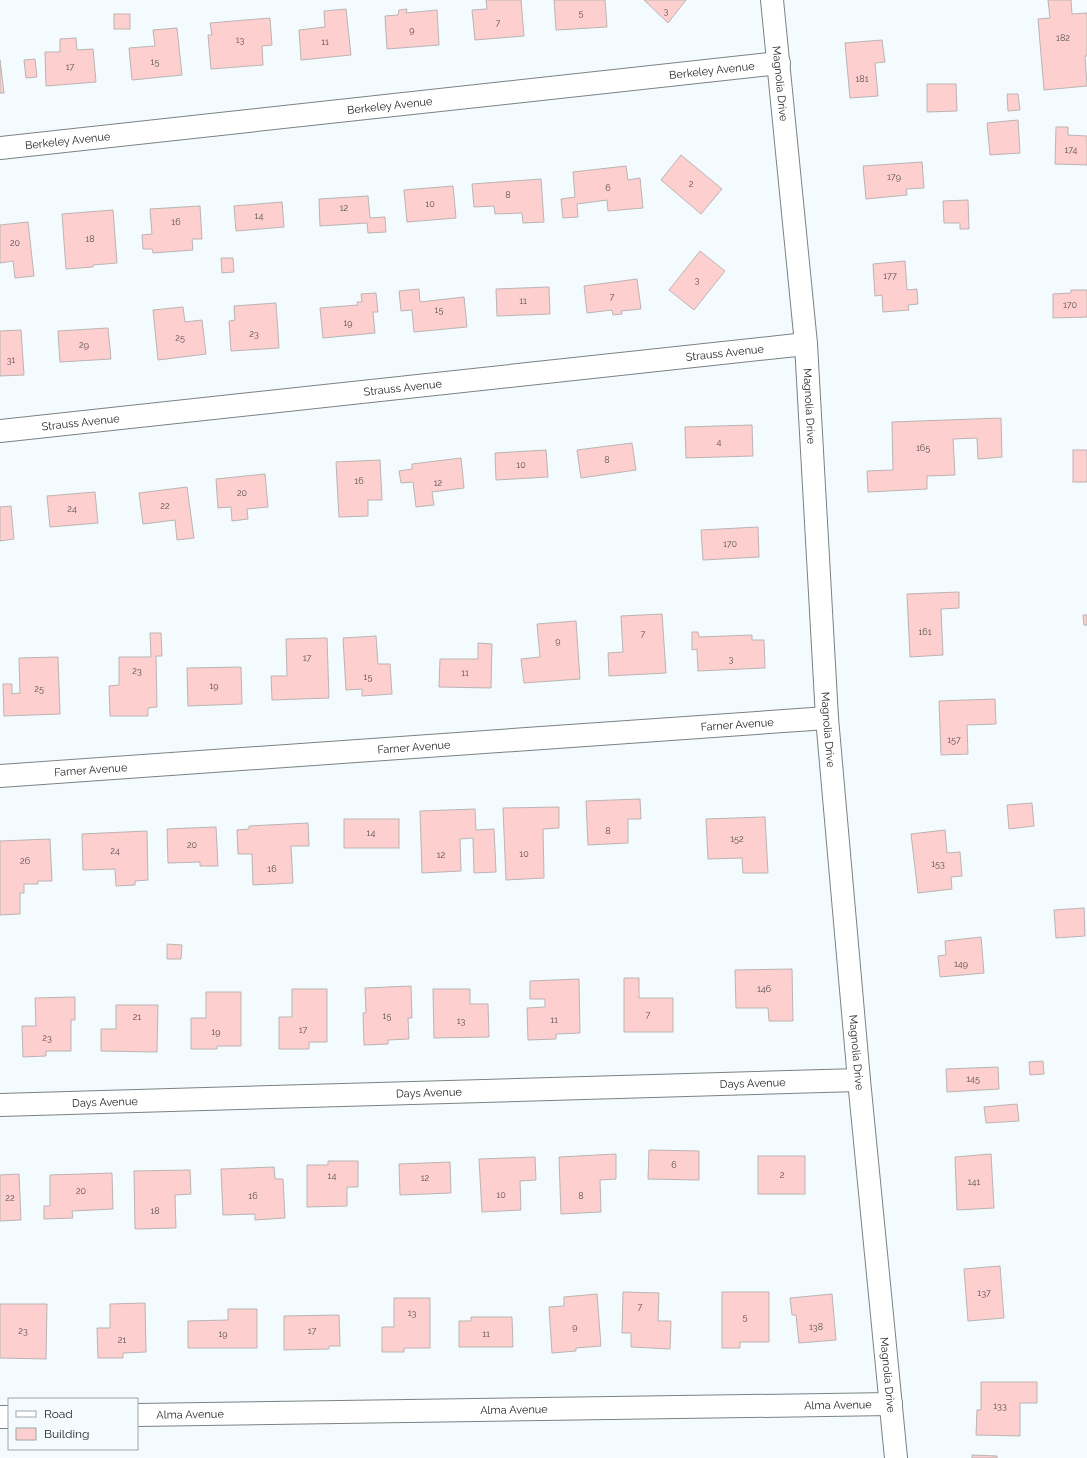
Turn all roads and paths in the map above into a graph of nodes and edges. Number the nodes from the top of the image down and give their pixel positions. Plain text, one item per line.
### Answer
1 (772, 0) edge
2 (779, 63) junction
3 (0, 148) edge
4 (806, 344) junction
5 (0, 431) edge
6 (827, 718) junction
7 (0, 776) edge
8 (859, 1080) junction
9 (0, 1105) edge
10 (891, 1404) junction
11 (138, 1415) edge
12 (896, 1458) edge

1 - 2 street, Magnolia Drive
2 - 3 street, Berkeley Avenue
2 - 4 street, Magnolia Drive
4 - 5 street, Strauss Avenue
4 - 6 street, Magnolia Drive
6 - 7 street, Farner Avenue
6 - 8 street, Magnolia Drive
8 - 9 street, Days Avenue
8 - 10 street, Magnolia Drive
10 - 11 street, Alma Avenue
10 - 12 street, Magnolia Drive

